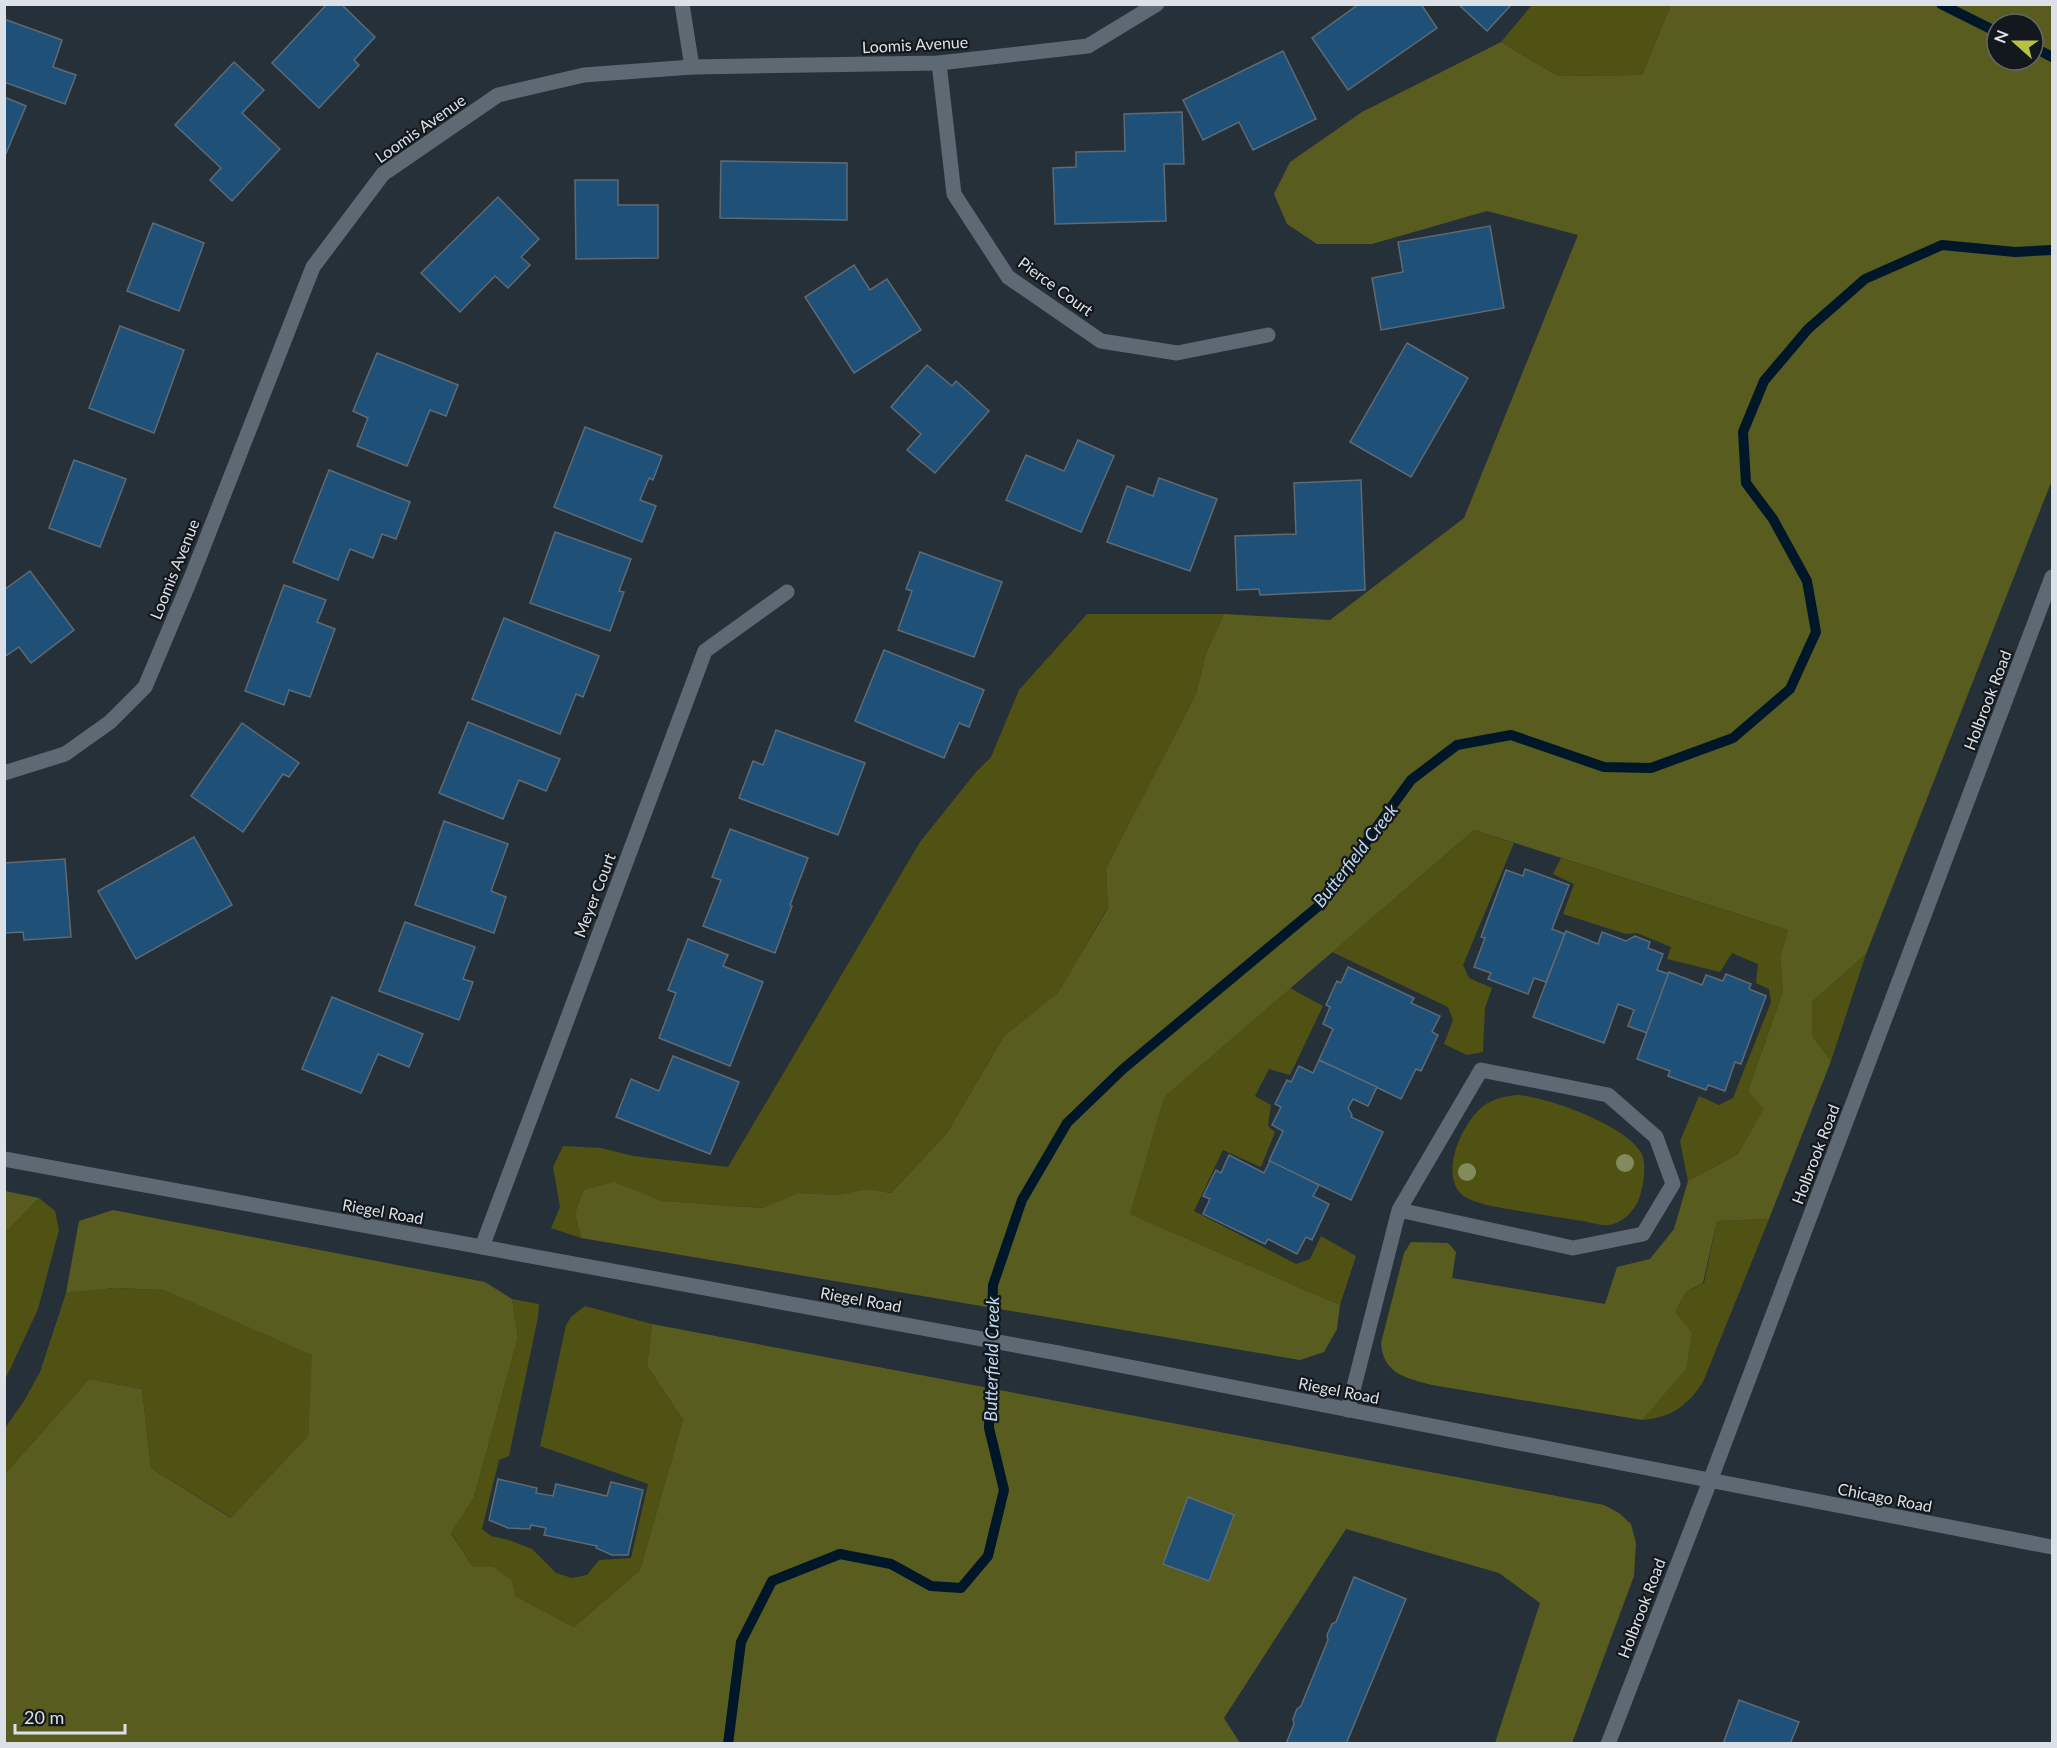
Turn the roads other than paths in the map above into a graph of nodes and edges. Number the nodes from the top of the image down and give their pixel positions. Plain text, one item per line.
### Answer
1 (682, 4) edge
2 (1157, 4) edge
3 (939, 63) junction
4 (692, 67) junction
5 (1268, 335) dead end
6 (2052, 576) edge
7 (787, 592) dead end
8 (4, 773) edge
9 (4, 1160) edge
10 (1399, 1210) junction
11 (482, 1247) junction
12 (1348, 1410) junction
13 (1710, 1482) junction
14 (2052, 1547) edge
15 (1608, 1743) edge

1 - 4 street
2 - 3 street, Loomis Avenue
3 - 4 street, Loomis Avenue
3 - 5 street, Pierce Court
4 - 8 street, Loomis Avenue
6 - 13 street, Holbrook Road
7 - 11 street, Meyer Court
9 - 11 street, Riegel Road
10 - 10 street
10 - 12 street
11 - 12 street, Riegel Road
12 - 13 street, Riegel Road
13 - 14 street, Chicago Road
13 - 15 street, Holbrook Road

